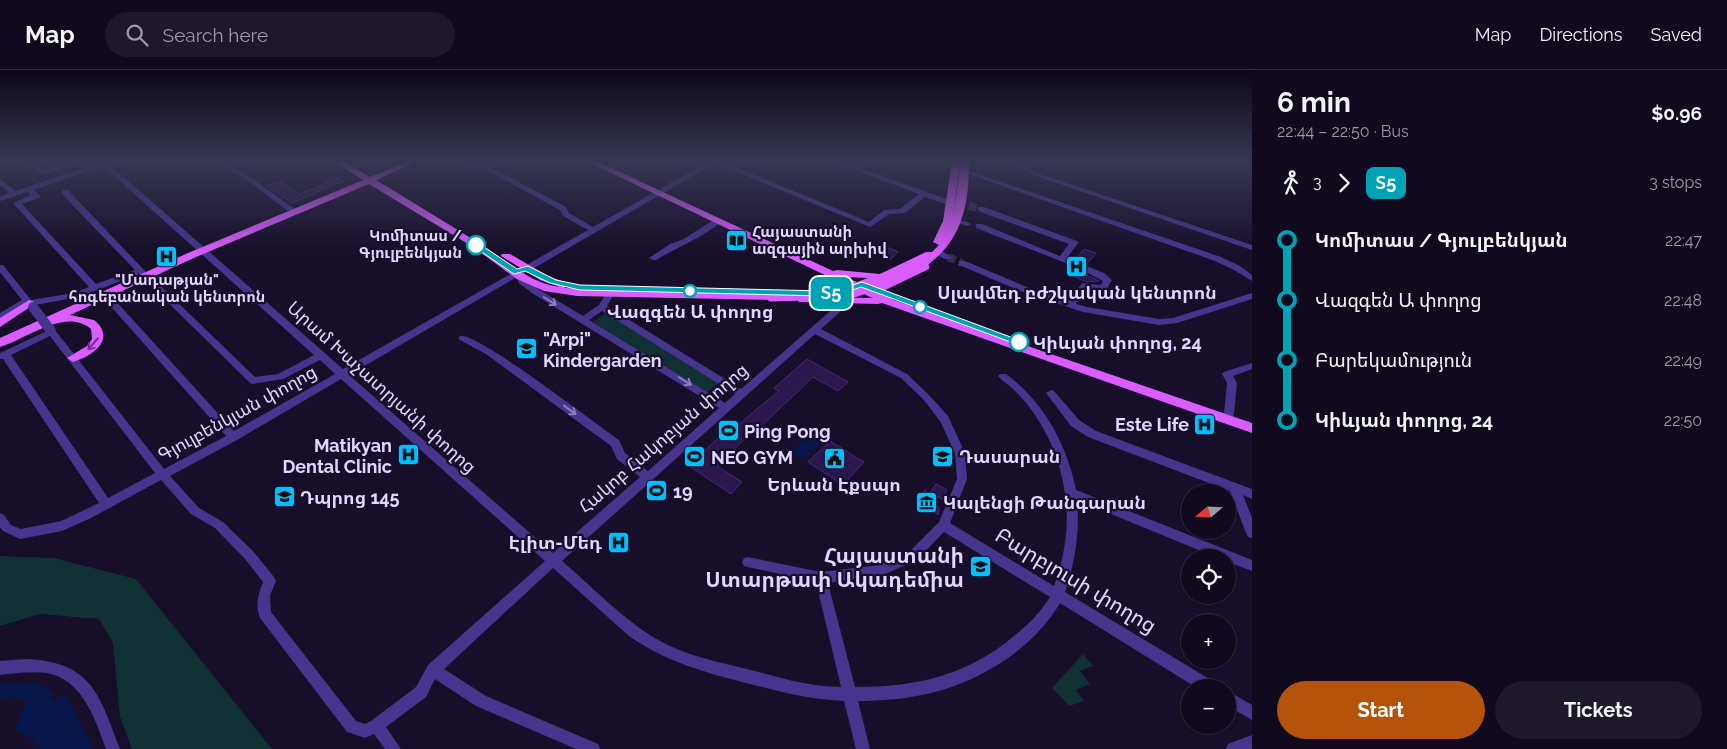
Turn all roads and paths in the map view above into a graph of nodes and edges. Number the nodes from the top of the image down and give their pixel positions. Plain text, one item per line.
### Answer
1 (12, 192) edge
2 (21, 192) edge
3 (32, 192) edge
4 (65, 192) dead end
5 (136, 192) edge
6 (267, 192) edge
7 (337, 192) edge
8 (338, 192) edge
9 (393, 192) edge
10 (531, 192) edge
11 (658, 192) edge
12 (660, 192) edge
13 (660, 192) edge
14 (790, 192) edge
15 (918, 192) edge
16 (961, 192) edge
17 (1035, 192) edge
18 (1087, 192) edge
19 (14, 194) junction
20 (924, 194) junction
21 (0, 199) edge
22 (961, 204) junction
23 (981, 209) tunnel mouth
24 (292, 210) junction
25 (718, 221) junction
26 (979, 226) dead end
27 (592, 229) junction
28 (1252, 248) edge
29 (202, 249) junction
30 (933, 257) junction
31 (653, 258) dead end
32 (1062, 259) junction
33 (962, 263) tunnel mouth
34 (0, 267) edge
35 (521, 272) junction
36 (144, 274) junction
37 (838, 276) junction
38 (884, 276) junction
39 (1252, 279) edge
40 (896, 283) junction
41 (95, 288) junction
42 (866, 288) junction
43 (610, 294) junction
44 (752, 295) junction
45 (843, 296) junction
46 (1252, 296) edge
47 (895, 302) junction
48 (30, 304) junction
49 (1071, 305) junction
50 (602, 308) junction
51 (0, 317) edge
52 (584, 320) junction
53 (0, 323) edge
54 (815, 330) junction
55 (52, 331) junction
56 (0, 337) edge
57 (462, 338) dead end
58 (1, 349) edge
59 (1033, 349) junction
60 (321, 355) junction
61 (73, 358) junction
62 (1252, 366) edge
63 (342, 374) junction
64 (1003, 376) dead end
65 (1050, 393) dead end
66 (742, 394) junction
67 (726, 408) junction
68 (1229, 414) junction
69 (1252, 422) edge
70 (1252, 428) edge
71 (233, 437) junction
72 (163, 475) junction
73 (648, 477) junction
74 (1224, 484) edge
75 (1236, 488) edge
76 (1236, 491) edge
77 (1072, 493) junction
78 (1252, 494) edge
79 (106, 505) junction
80 (0, 518) edge
81 (943, 525) junction
82 (1252, 533) edge
83 (553, 560) junction
84 (748, 562) dead end
85 (1252, 566) edge
86 (821, 578) junction
87 (1058, 593) junction
88 (0, 668) edge
89 (433, 670) junction
90 (1197, 679) edge
91 (849, 694) junction
92 (1236, 703) edge
93 (1252, 713) edge
94 (376, 726) junction
95 (1252, 742) edge
96 (113, 749) edge
97 (394, 749) edge
98 (593, 749) edge
99 (863, 749) edge
100 (1233, 749) edge

1 - 19 street
2 - 19 street
3 - 41 street
4 - 36 street
5 - 29 street, Արամ Խաչատրյանի փողոց
6 - 24 street
7 - 24 main road
8 - 29 main road
9 - 35 main road
10 - 27 street
11 - 27 street, Գյուլբենկյան փողոց
12 - 25 main road
13 - 37 main road
14 - 20 street
15 - 20 street
16 - 22 main road
17 - 39 street
18 - 28 street
19 - 21 street
20 - 22 street
22 - 30 main road
22 - 30 main road
23 - 32 street
24 - 29 main road
25 - 31 street
25 - 37 main road
26 - 32 street
27 - 35 street, Գյուլբենկյան փողոց
29 - 36 main road
29 - 60 street, Արամ Խաչատրյանի փողոց
30 - 38 main road
30 - 40 main road
30 - 42 main road, bridge
32 - 49 street
33 - 49 street
34 - 48 street
35 - 43 main road
35 - 44 main road
35 -> 52 street
35 - 63 street, Գյուլբենկյան փողոց
36 - 41 street
36 - 56 main road
36 - 58 main road
36 - 60 street
36 - 71 street
37 - 38 main road
37 - 42 main road
37 - 45 main road
38 - 40 main road
38 - 42 main road
40 - 42 main road
40 - 47 main road
41 - 48 street
42 - 44 main road, bridge
42 - 45 main road
42 - 47 main road
43 - 44 main road
43 - 50 street
44 - 45 main road
45 - 47 main road
45 - 54 street, Հակոբ Հակոբյան փողոց
46 - 49 street
47 - 59 main road
48 - 51 street
48 - 53 main road
48 - 55 street, bridge
50 - 52 street
50 - 66 street
52 -> 67 street
54 - 66 street, Հակոբ Հակոբյան փողոց
54 - 81 street
55 - 58 street
55 - 61 street
57 -> 73 street
58 -> 61 main road
58 - 79 street
59 - 68 main road
59 - 70 main road
60 - 63 street, Արամ Խաչատրյանի փողոց
61 - 72 street
62 - 68 street
63 - 71 street, Գյուլբենկյան փողոց
63 - 83 street, Արամ Խաչատրյանի փողոց
64 - 77 street, Արամ Խաչատրյանի փողոց
65 - 74 street
66 - 67 street, Հակոբ Հակոբյան փողոց
67 - 73 street, Հակոբ Հակոբյան փողոց
68 - 69 main road
71 - 72 street, Գյուլբենկյան փողոց
72 - 79 street, Գյուլբենկյան փողոց
72 - 94 street
73 - 83 street, Հակոբ Հակոբյան փողոց
75 - 78 street
76 - 82 street
77 - 85 street
77 - 87 street, Արամ Խաչատրյանի փողոց
79 - 80 street, Գյուլբենկյան փողոց
81 - 86 street
81 - 87 street, Բարբյուսի փողոց
83 - 89 street, Հակոբ Հակոբյան փողոց
83 - 91 street, Արամ Խաչատրյանի փողոց
84 - 86 street
86 - 91 street
87 - 90 street, Բարբյուսի փողոց
87 - 91 street, Արամ Խաչատրյանի փողոց
88 - 96 street
89 - 94 street, Հակոբ Հակոբյան փողոց
89 - 98 street
91 - 99 street
92 - 93 street
94 - 97 street
95 - 100 street

